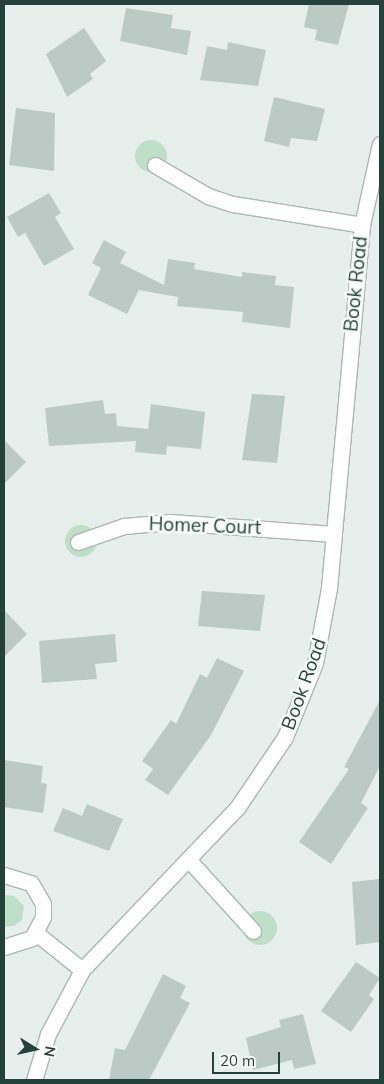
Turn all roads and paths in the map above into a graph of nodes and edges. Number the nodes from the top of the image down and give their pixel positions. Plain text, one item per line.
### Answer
1 (380, 144) edge
2 (155, 165) dead end
3 (362, 225) junction
4 (334, 534) junction
5 (78, 542) dead end
6 (188, 859) junction
7 (4, 875) edge
8 (253, 931) dead end
9 (36, 933) junction
10 (4, 948) edge
11 (82, 970) junction
12 (34, 1080) edge

1 - 3 street, Book Road
2 - 3 street
3 - 4 street, Book Road
4 - 5 street, Homer Court
4 - 6 street, Book Road
6 - 8 street
6 - 11 street, Book Road
7 - 9 street
9 - 10 street
9 - 11 street
11 - 12 street, Book Road

